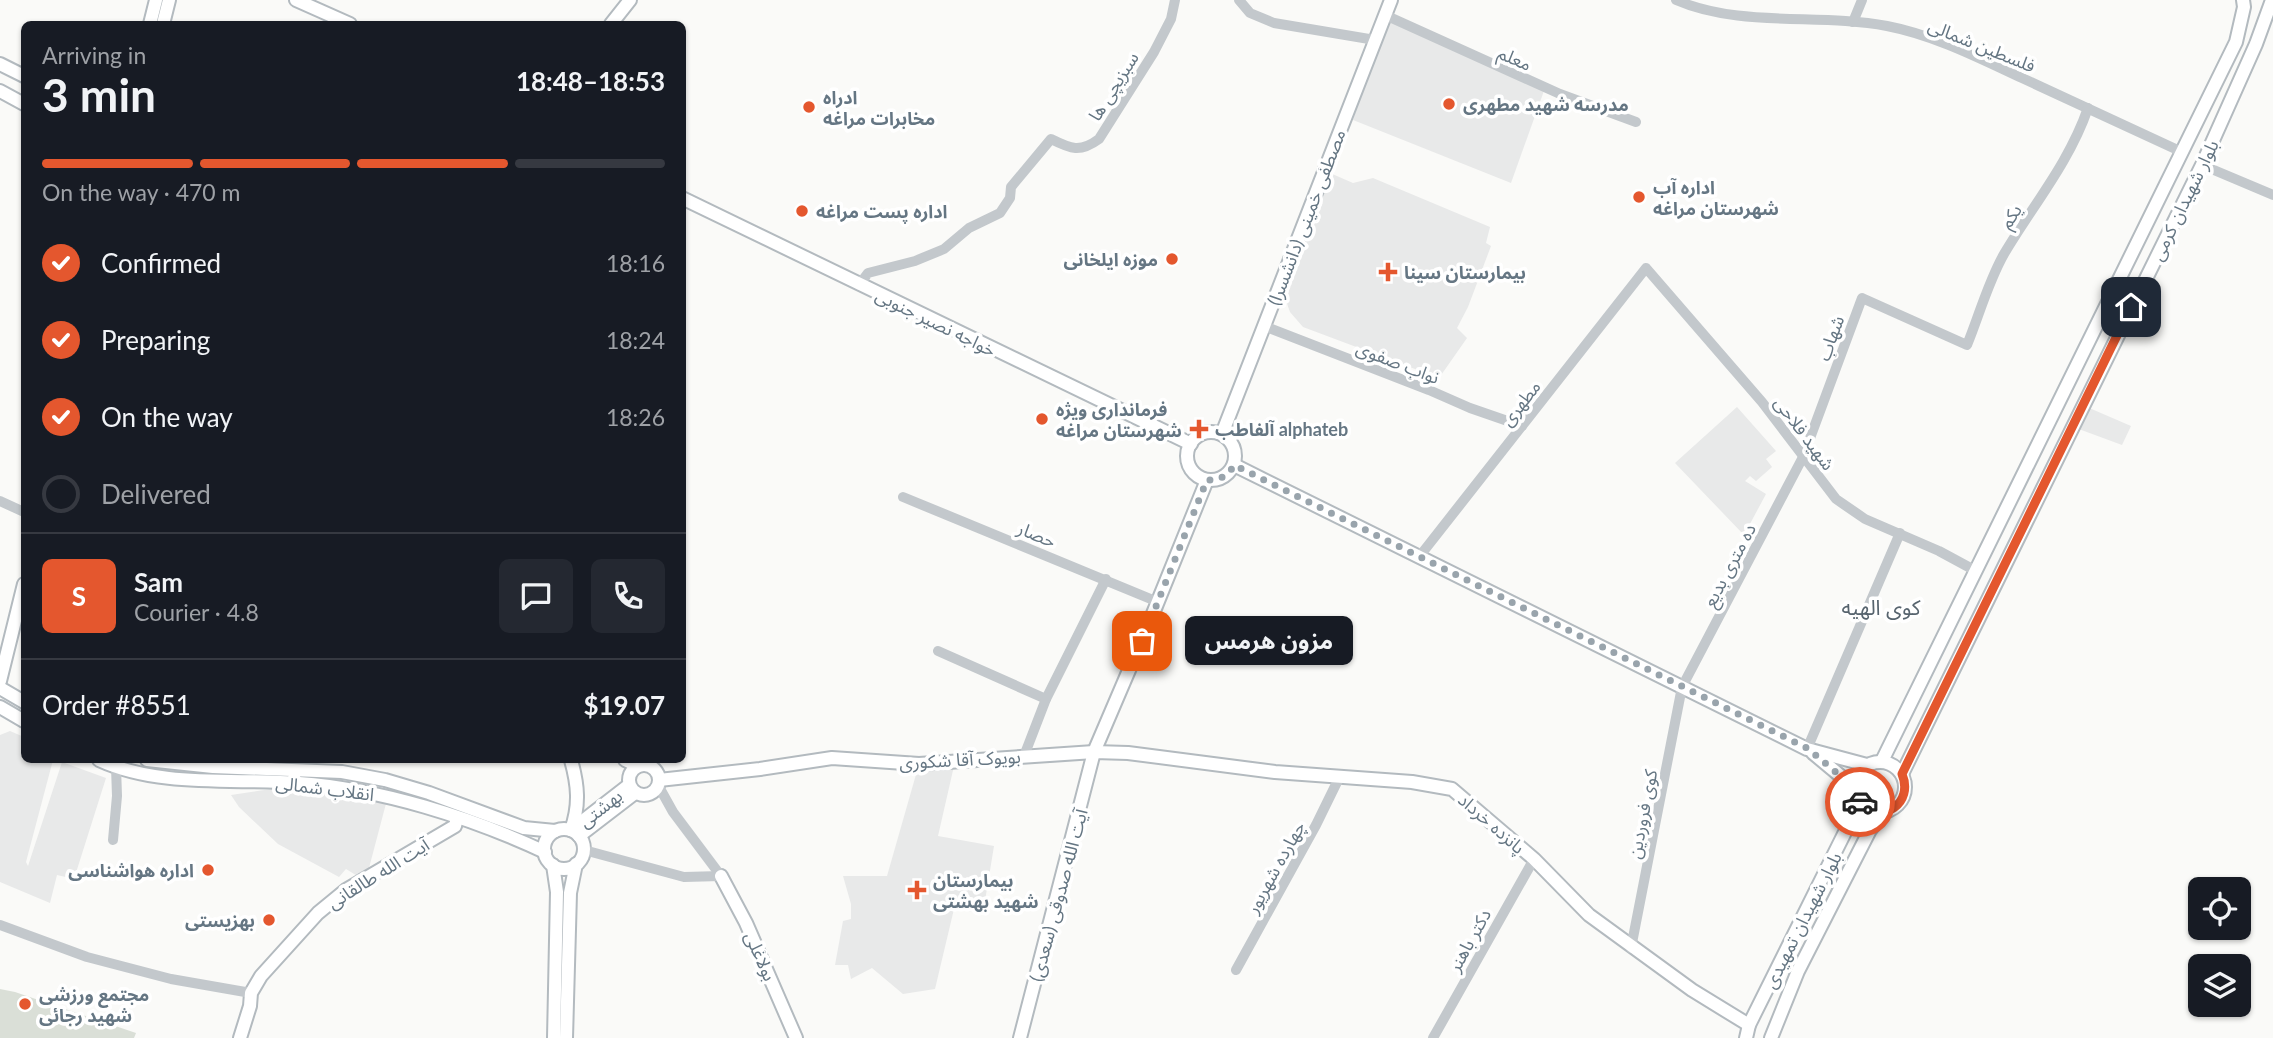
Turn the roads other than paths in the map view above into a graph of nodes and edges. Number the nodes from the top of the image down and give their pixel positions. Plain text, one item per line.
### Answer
1 (156, 0) edge
2 (169, 0) edge
3 (296, 0) edge
4 (630, 0) edge
5 (1175, 0) edge
6 (1239, 0) edge
7 (1391, 0) edge
8 (1676, 0) edge
9 (1863, 0) edge
10 (2243, 0) edge
11 (2272, 0) edge
12 (1385, 15) junction
13 (151, 21) edge
14 (164, 21) edge
15 (343, 21) edge
16 (613, 21) edge
17 (1853, 22) junction
18 (1375, 40) junction
19 (2236, 42) junction
20 (2256, 44) junction
21 (0, 64) edge
22 (21, 74) edge
23 (0, 92) edge
24 (21, 102) edge
25 (2088, 108) junction
26 (1636, 122) dead end
27 (2182, 152) junction
28 (2202, 164) junction
29 (2273, 195) edge
30 (686, 200) edge
31 (1646, 268) joint
32 (859, 285) junction
33 (1264, 326) junction
34 (1967, 345) joint
35 (1522, 426) junction
36 (1222, 434) junction
37 (1191, 444) junction
38 (1803, 457) junction
39 (1234, 465) junction
40 (1207, 480) junction
41 (903, 497) dead end
42 (0, 500) edge
43 (21, 510) edge
44 (1900, 533) junction
45 (1419, 557) junction
46 (1976, 570) junction
47 (1105, 579) junction
48 (21, 596) edge
49 (1158, 602) junction
50 (938, 651) dead end
51 (0, 681) edge
52 (1682, 687) junction
53 (0, 688) edge
54 (1046, 699) junction
55 (21, 700) edge
56 (1910, 705) junction
57 (0, 706) edge
58 (1931, 716) junction
59 (21, 719) edge
60 (1807, 748) junction
61 (1094, 752) junction
62 (1024, 756) junction
63 (1882, 761) junction
64 (106, 763) edge
65 (176, 763) edge
66 (572, 763) edge
67 (632, 763) edge
68 (1867, 765) junction
69 (638, 766) junction
70 (116, 767) junction
71 (1902, 774) junction
72 (1339, 778) junction
73 (658, 783) junction
74 (1855, 788) junction
75 (632, 789) junction
76 (1860, 802) junction
77 (1884, 812) junction
78 (457, 818) junction
79 (555, 831) junction
80 (575, 833) junction
81 (113, 840) dead end
82 (584, 850) junction
83 (545, 852) junction
84 (1534, 859) junction
85 (576, 864) junction
86 (553, 865) junction
87 (722, 876) junction
88 (0, 925) edge
89 (1631, 948) junction
90 (1236, 970) dead end
91 (251, 993) junction
92 (1748, 1032) edge
93 (240, 1038) edge
94 (554, 1038) edge
95 (566, 1038) edge
96 (796, 1038) edge
97 (1020, 1038) edge
98 (1433, 1038) edge
99 (1771, 1038) edge

1 - 13 street
2 - 14 street
3 - 15 street
4 - 16 street
5 - 32 street, سبزیچی ها
6 - 18 street
7 - 12 street, مصطفی خمینی (دانشسرا)
8 - 17 street, فلسطین شمالی
9 - 17 street
10 - 19 street, بلوار شهیدان کرمی
11 - 20 street, بلوار شهیدان کرمی
12 - 18 street, مصطفی خمینی (دانشسرا)
12 - 26 street, معلم
17 - 25 street, فلسطین شمالی
18 - 33 street, مصطفی خمینی (دانشسرا)
19 - 20 street
19 - 27 street, بلوار شهیدان کرمی
20 - 28 street, بلوار شهیدان کرمی
21 - 22 street
23 - 24 street
25 - 27 street, فلسطین شمالی
25 - 34 street, یکم
27 - 46 street, بلوار شهیدان کرمی
28 - 29 street
28 - 58 street, بلوار شهیدان کرمی
30 - 32 street, خواجه نصیر جنوبی
31 - 35 street, مطهری
31 - 38 street, شهید فلاحی
32 - 37 street, خواجه نصیر جنوبی
33 - 35 street, نواب صفوی
33 - 36 street, مصطفی خمینی (دانشسرا)
34 - 38 street, شهاب
35 - 45 street, مطهری
36 - 37 street
36 - 39 street
37 - 40 street
38 - 44 street, شهید فلاحی
38 - 52 street, ده متری بدیع
39 - 40 street
39 - 45 street
40 - 49 street, آیت الله صدوقی (سعدی)
41 - 47 street, حصار
42 - 43 street
44 - 46 street, شهید فلاحی
44 - 60 street
45 - 52 street
46 - 56 street, بلوار شهیدان کرمی
47 - 49 street, حصار
47 - 54 street
48 - 51 street
49 - 61 street, آیت الله صدوقی (سعدی)
50 - 54 street
52 - 60 street
52 - 89 street, کوی فروردین
53 - 55 street
54 - 62 street
56 - 58 street
56 - 63 street, بلوار شهیدان کرمی
57 - 59 street
58 - 71 street, بلوار شهیدان کرمی
60 - 68 street
60 - 74 street
61 - 62 street, بویوک آقا شکوری
61 - 72 street, پانزده خرداد
61 - 97 street, آیت الله صدوقی (سعدی)
62 - 73 street, بویوک آقا شکوری
63 - 68 street
63 - 71 street
64 - 70 street, انقلاب شمالی
65 - 79 street, انقلاب شمالی
66 - 80 street
67 - 69 street
68 - 74 street
69 - 73 street
69 - 75 street
70 - 78 street, انقلاب شمالی
70 - 81 street
71 - 77 street
72 - 84 street, پانزده خرداد
72 - 90 street, چهارده شهریور
73 - 75 street
73 - 87 street, بولاغلی
74 - 76 street
75 - 80 street, بهشتی
76 - 77 street
76 - 92 street, بلوار شهیدان تمهیدی
77 - 99 street, بلوار شهیدان تمهیدی
78 - 83 street, انقلاب شمالی
78 - 91 street, آیت الله طالقانی
79 - 80 street
79 - 83 street
80 - 82 street
82 - 85 street
82 - 87 street
83 - 86 street
84 - 89 street, پانزده خرداد
84 - 98 street, دکتر باهنر
85 - 86 street
85 - 95 street
86 - 94 street
87 - 96 street, بولاغلی
88 - 91 street
89 - 92 street, پانزده خرداد
91 - 93 street, آیت الله طالقانی

